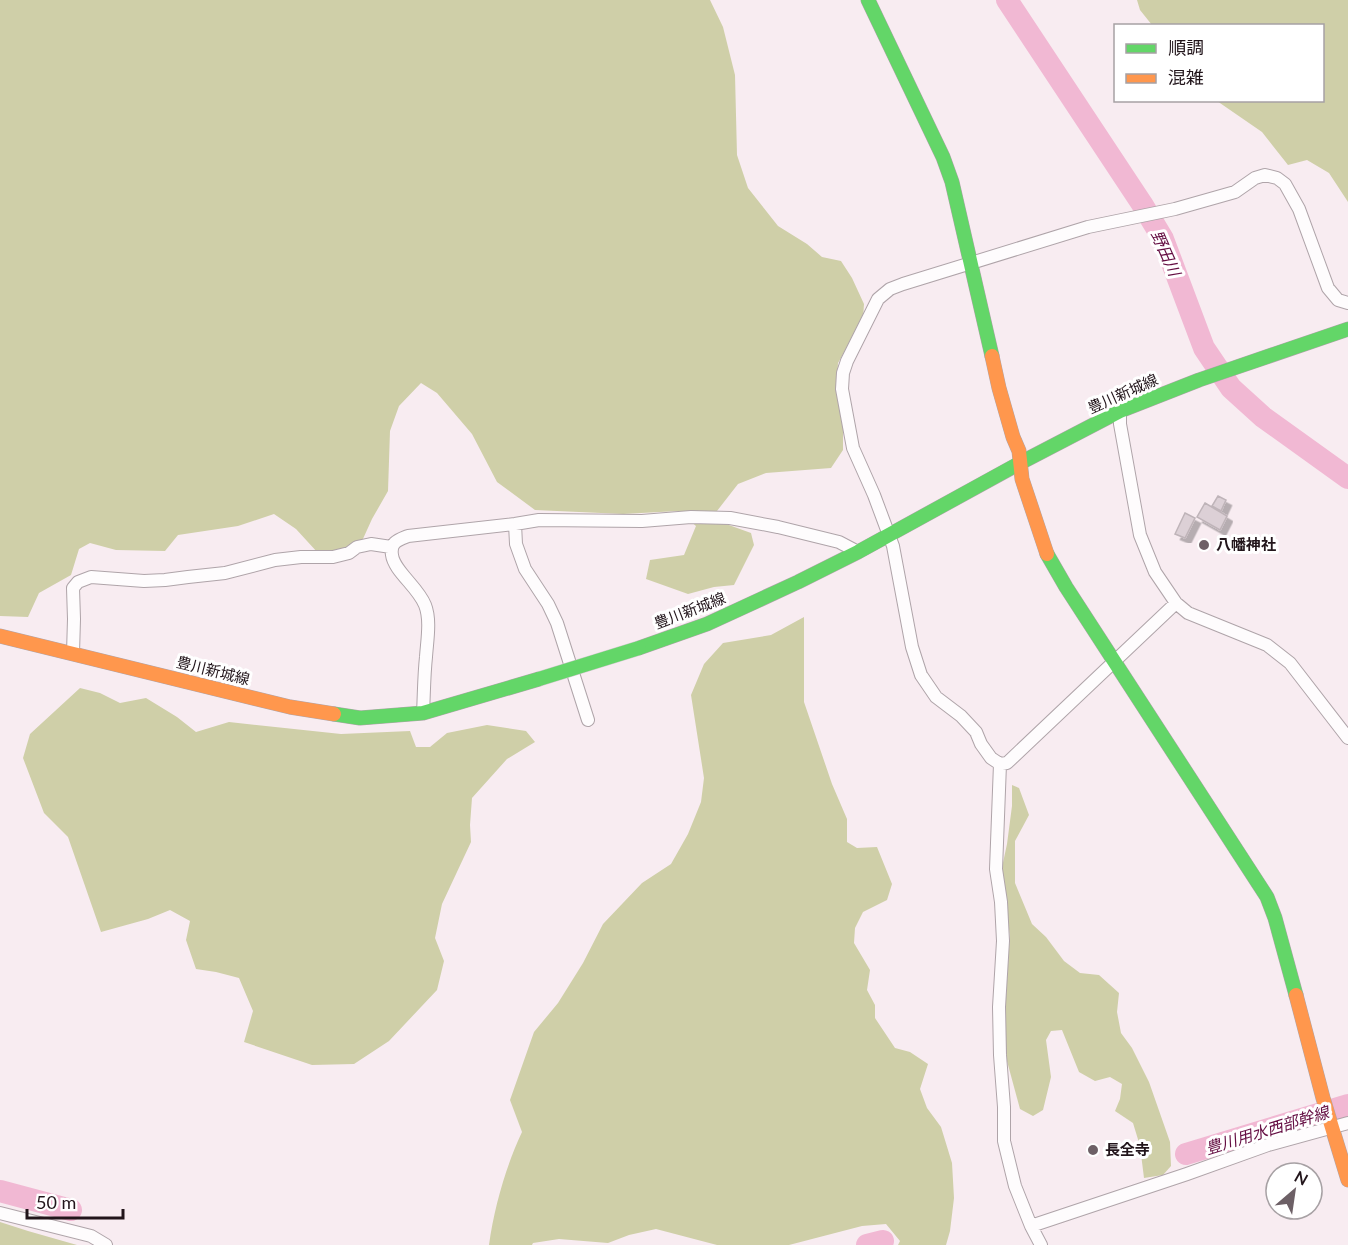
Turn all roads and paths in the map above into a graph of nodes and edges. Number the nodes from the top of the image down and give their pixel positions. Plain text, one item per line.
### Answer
1 (868, 0) edge
2 (969, 263) junction
3 (1348, 303) edge
4 (1348, 329) edge
5 (1120, 411) junction
6 (1020, 463) junction
7 (515, 524) junction
8 (889, 534) junction
9 (391, 547) junction
10 (858, 552) junction
11 (1176, 603) junction
12 (0, 636) edge
13 (73, 653) junction
14 (1114, 661) junction
15 (423, 713) junction
16 (588, 720) dead end
17 (1348, 738) edge
18 (1000, 764) junction
19 (1348, 1123) edge
20 (1331, 1124) junction
21 (1348, 1180) edge
22 (0, 1213) edge
23 (1031, 1226) junction
24 (106, 1245) edge
25 (1041, 1245) edge

1 - 2 main road
2 - 3 street
2 - 6 main road
2 - 8 street
4 - 5 main road, 豊川新城線
5 - 6 main road, 豊川新城線
5 - 11 street
6 - 8 main road, 豊川新城線
6 - 14 main road
7 - 9 street
7 - 10 street
7 - 16 street
8 - 10 main road, 豊川新城線
8 - 18 street
9 - 13 street
9 - 15 street
10 - 15 main road, 豊川新城線, bridge
11 - 14 street
11 - 17 street
12 - 13 main road, 豊川新城線
13 - 15 main road, 豊川新城線
14 - 18 street
14 - 20 main road
18 - 23 street
19 - 20 street
20 - 21 main road
20 - 23 street
22 - 24 street
23 - 25 street

